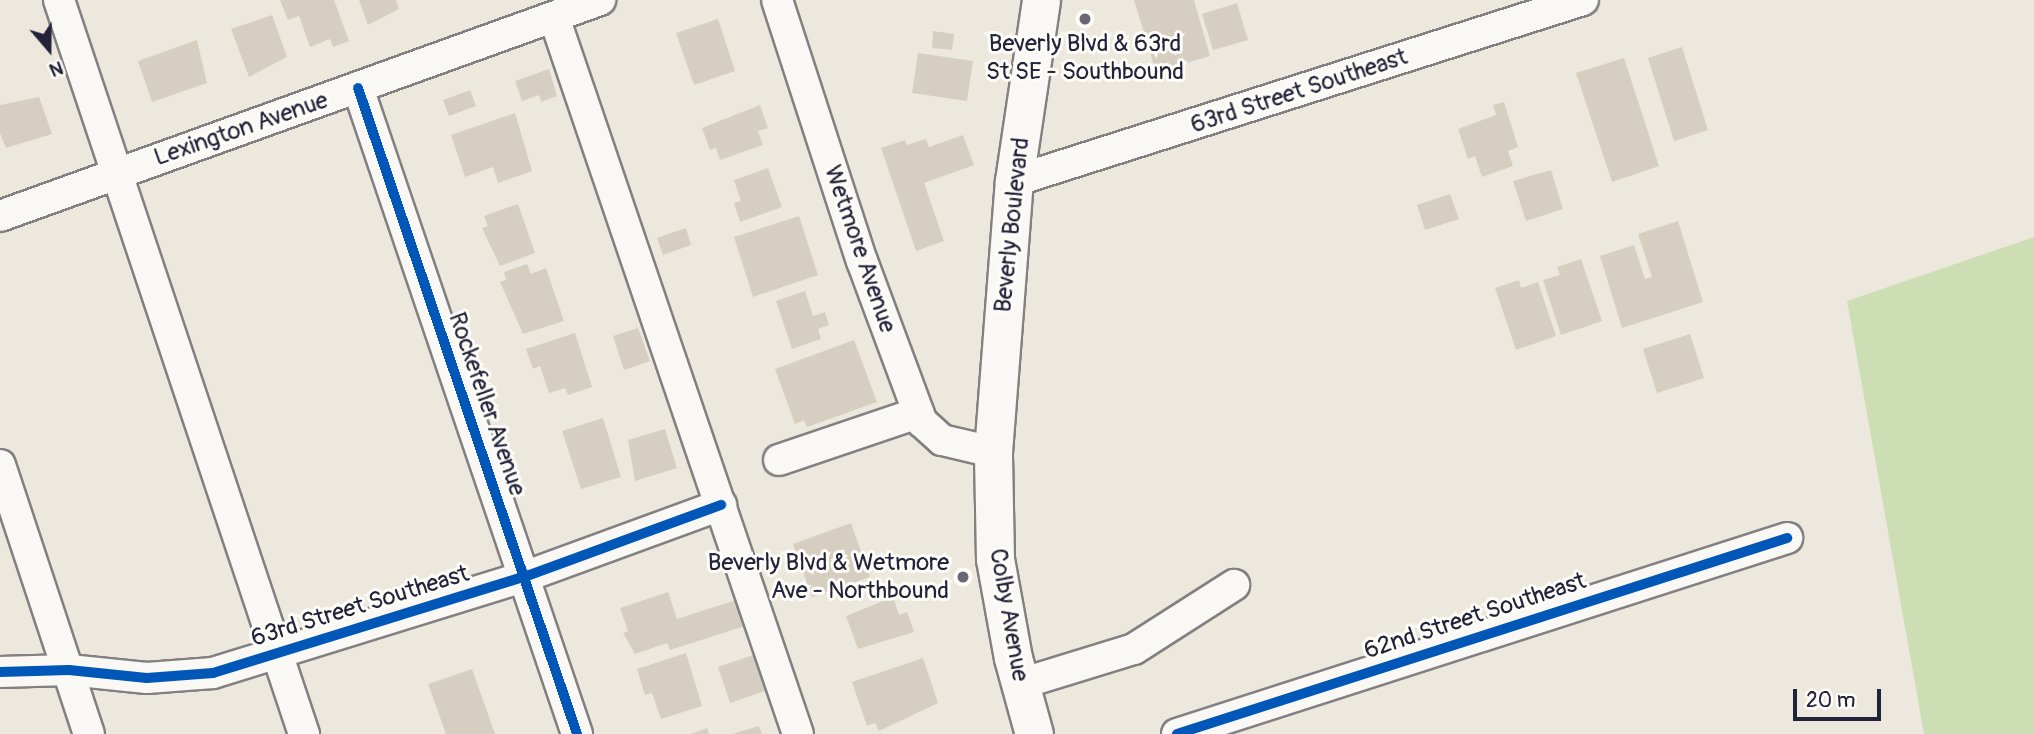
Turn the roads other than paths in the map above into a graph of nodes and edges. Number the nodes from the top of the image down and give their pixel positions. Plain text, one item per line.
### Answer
1 (59, 0) edge
2 (600, 0) edge
3 (777, 0) edge
4 (1041, 0) edge
5 (1583, 0) edge
6 (554, 16) junction
7 (358, 88) junction
8 (118, 172) junction
9 (1014, 181) junction
10 (0, 216) edge
11 (918, 412) junction
12 (992, 452) junction
13 (779, 460) dead end
14 (0, 465) edge
15 (721, 505) junction
16 (1787, 538) dead end
17 (524, 578) junction
18 (1234, 585) dead end
19 (275, 654) junction
20 (69, 670) junction
21 (0, 672) edge
22 (1020, 684) junction
23 (89, 734) edge
24 (304, 734) edge
25 (577, 734) edge
26 (798, 734) edge
27 (1034, 734) edge
28 (1177, 734) edge

1 - 8 street
2 - 6 street, Lexington Avenue
3 - 11 street, Wetmore Avenue
4 - 9 main road, Beverly Boulevard
5 - 9 street, 63rd Street Southeast
6 - 7 street, Lexington Avenue
6 - 15 street
7 - 8 street, Lexington Avenue
7 - 17 street, Rockefeller Avenue
8 - 10 street, Lexington Avenue
8 - 19 street
9 - 12 main road, Beverly Boulevard
11 - 12 street, Wetmore Avenue
11 - 13 street
12 - 22 main road, Colby Avenue
14 - 20 street
15 - 17 street, 63rd Street Southeast
15 - 26 street
16 - 28 street, 62nd Street Southeast
17 - 19 street, 63rd Street Southeast
17 - 25 street, Rockefeller Avenue
18 - 22 street
19 - 20 street, 63rd Street Southeast
19 - 24 street
20 - 21 street, 63rd Street Southeast
20 - 23 street
22 - 27 main road, Colby Avenue

